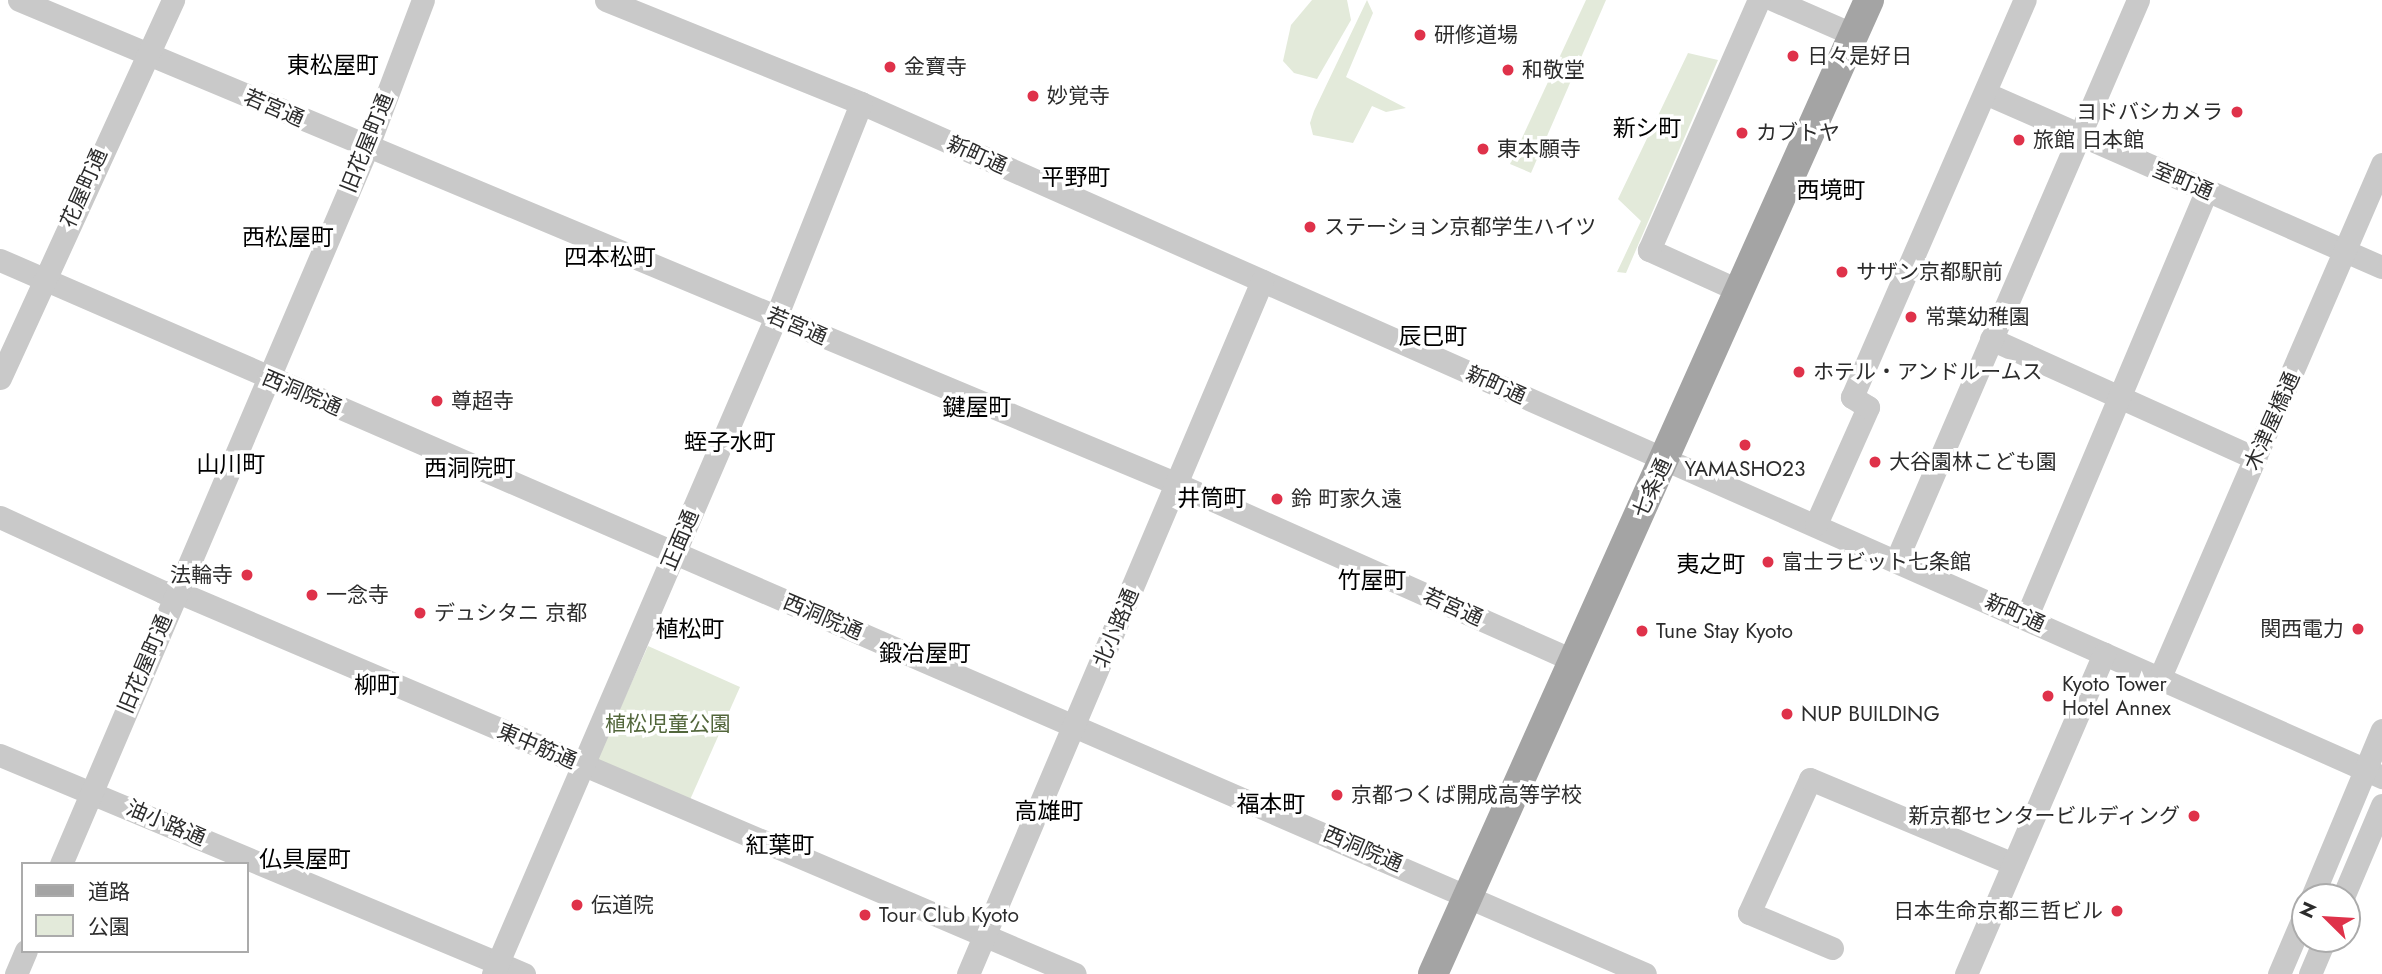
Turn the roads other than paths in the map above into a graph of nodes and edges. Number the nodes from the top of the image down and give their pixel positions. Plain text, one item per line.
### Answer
1 (19, 0) edge
2 (173, 0) edge
3 (423, 0) edge
4 (606, 0) edge
5 (1759, 0) edge
6 (1774, 0) edge
7 (1869, 0) edge
8 (2025, 0) edge
9 (2138, 0) edge
10 (1854, 35) junction
11 (148, 54) junction
12 (1985, 93) junction
13 (861, 103) junction
14 (2079, 136) junction
15 (367, 148) junction
16 (2382, 164) edge
17 (2207, 191) junction
18 (2347, 253) junction
19 (0, 260) edge
20 (2382, 267) edge
21 (43, 279) junction
22 (1262, 281) junction
23 (1740, 291) junction
24 (776, 317) junction
25 (1991, 339) junction
26 (0, 378) edge
27 (269, 379) junction
28 (2118, 397) junction
29 (2255, 458) junction
30 (1665, 460) junction
31 (1177, 484) junction
32 (0, 517) edge
33 (1816, 524) junction
34 (675, 553) junction
35 (1896, 561) junction
36 (174, 593) junction
37 (2025, 618) junction
38 (2104, 653) junction
39 (1572, 660) junction
40 (2160, 677) junction
41 (1075, 724) junction
42 (2382, 730) edge
43 (0, 755) edge
44 (583, 766) junction
45 (2374, 773) edge
46 (91, 792) junction
47 (2382, 805) edge
48 (62, 862) edge
49 (2013, 864) junction
50 (2319, 883) edge
51 (2349, 883) edge
52 (1468, 895) junction
53 (985, 935) junction
54 (2291, 946) edge
55 (1832, 948) dead end
56 (25, 953) edge
57 (2319, 953) edge
58 (495, 968) edge
59 (1637, 972) edge
60 (16, 974) edge
61 (524, 974) edge
62 (968, 974) edge
63 (1076, 974) edge
64 (1433, 974) edge
65 (1966, 974) edge
66 (2279, 974) edge
67 (2310, 974) edge

1 - 11 street, 若宮通
2 - 11 street, 花屋町通
3 - 15 street, 旧花屋町通
4 - 13 street, 新町通
5 - 23 street
6 - 10 street
7 - 10 main road, 七条通
8 - 12 street
9 - 14 street
10 - 23 main road, 七条通
11 - 15 street, 若宮通
11 - 21 street, 花屋町通
12 - 14 street, 室町通
12 - 33 street
13 - 22 street, 新町通
13 - 24 street, 正面通
14 - 17 street, 室町通
14 - 25 street
15 - 24 street, 若宮通
15 - 27 street, 旧花屋町通
16 - 18 street, 木津屋橋通
17 - 18 street, 室町通
17 - 28 street
18 - 20 street, 室町通
18 - 29 street, 木津屋橋通
19 - 21 street, 西洞院通
21 - 26 street, 花屋町通
21 - 27 street, 西洞院通
22 - 30 street, 新町通
22 - 31 street, 北小路通
23 - 30 main road, 七条通
24 - 31 street, 若宮通
24 - 34 street, 正面通
25 - 28 street
25 - 35 street
27 - 34 street, 西洞院通
27 - 36 street, 旧花屋町通
28 - 29 street
28 - 37 street
29 - 40 street, 木津屋橋通
30 - 33 street, 新町通
30 - 39 main road, 七条通
31 - 39 street, 若宮通
31 - 41 street, 北小路通
32 - 36 street, 東中筋通
33 - 35 street, 新町通
34 - 41 street, 西洞院通
34 - 44 street, 正面通
35 - 37 street, 新町通
36 - 44 street, 東中筋通
36 - 46 street, 旧花屋町通
37 - 38 street, 新町通
38 - 40 street, 新町通
38 - 49 street
39 - 52 main road, 七条通
40 - 45 street, 新町通
41 - 52 street, 西洞院通
41 - 53 street, 北小路通
42 - 45 street
43 - 46 street, 油小路通
44 - 53 street, 東中筋通
44 - 58 street, 正面通
45 - 50 street
46 - 48 street, 旧花屋町通
46 - 58 street, 油小路通
47 - 51 street
49 - 55 street
49 - 65 street
52 - 59 street, 西洞院通
52 - 64 main road, 七条通
53 - 62 street, 北小路通
53 - 63 street, 東中筋通
54 - 66 street
56 - 60 street
57 - 67 street
58 - 61 street, 油小路通

